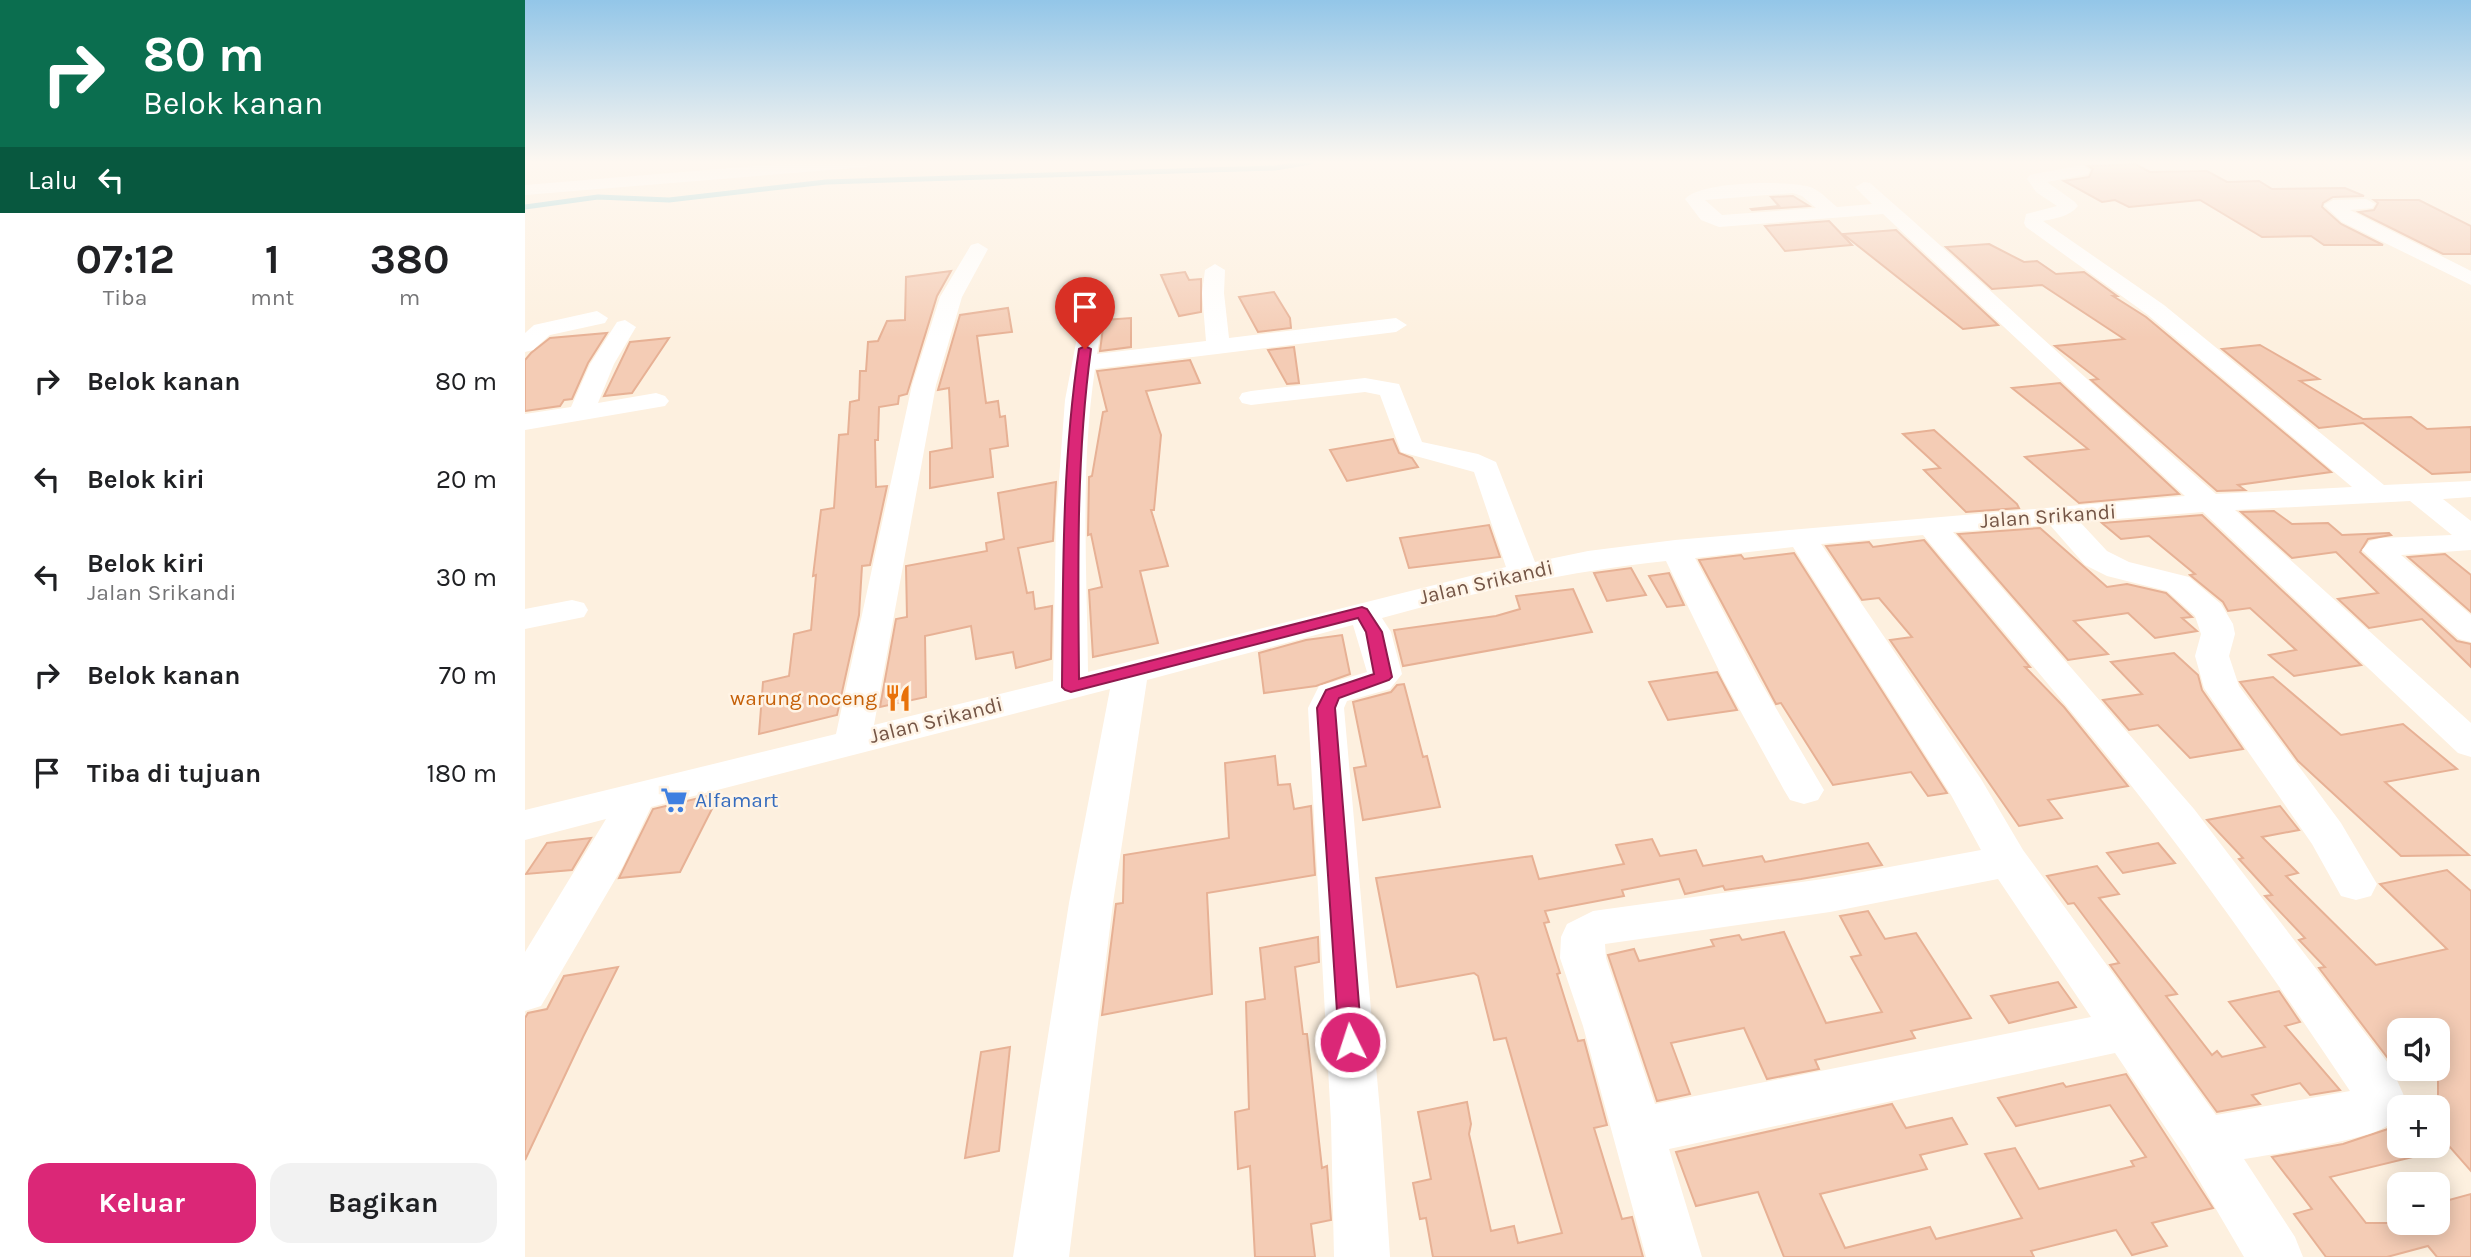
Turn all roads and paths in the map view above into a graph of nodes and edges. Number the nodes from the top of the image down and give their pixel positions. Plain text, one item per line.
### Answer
1 (1903, 221) edge
2 (2033, 221) edge
3 (2354, 221) edge
4 (978, 249) dead end
5 (1215, 270) dead end
6 (2471, 279) edge
7 (597, 318) dead end
8 (1091, 322) dead end
9 (1396, 325) dead end
10 (625, 327) dead end
11 (525, 345) edge
12 (1218, 346) junction
13 (1083, 363) junction
14 (1251, 398) dead end
15 (656, 401) dead end
16 (581, 413) junction
17 (525, 422) edge
18 (2471, 488) edge
19 (2414, 490) junction
20 (2376, 493) junction
21 (2210, 503) junction
22 (2059, 517) junction
23 (1931, 526) junction
24 (1801, 537) junction
25 (1675, 549) junction
26 (1523, 572) junction
27 (572, 610) dead end
28 (1362, 612) junction
29 (525, 619) edge
30 (2471, 632) edge
31 (1131, 672) junction
32 (1071, 687) junction
33 (853, 741) junction
34 (2471, 744) edge
35 (1804, 790) dead end
36 (636, 799) junction
37 (525, 825) edge
38 (2008, 861) junction
39 (2356, 884) dead end
40 (525, 992) edge
41 (2126, 1030) junction
42 (1636, 1132) junction
43 (2204, 1141) junction
44 (2262, 1255) edge
45 (1041, 1257) edge
46 (1362, 1257) edge
47 (1674, 1257) edge

1 - 21 street
2 - 20 street
3 - 6 street
4 - 33 street
5 - 12 street
7 - 11 street
8 - 13 street
9 - 12 street
10 - 16 street
12 - 13 street
13 - 32 street
14 - 26 street
15 - 16 street
16 - 17 street
18 - 19 street, Jalan Srikandi
19 - 20 street, Jalan Srikandi
19 - 30 street
20 - 21 street, Jalan Srikandi
21 - 22 street, Jalan Srikandi
21 - 34 street
22 - 23 street, Jalan Srikandi
22 - 39 street
23 - 24 street, Jalan Srikandi
23 - 43 street
24 - 25 street, Jalan Srikandi
24 - 38 street
25 - 26 street, Jalan Srikandi
25 - 35 street
26 - 28 street, Jalan Srikandi
27 - 29 street
28 - 31 street, Jalan Srikandi
28 - 46 street
31 - 32 street, Jalan Srikandi
31 - 45 street
32 - 33 street, Jalan Srikandi
33 - 36 street, Jalan Srikandi
36 - 37 street, Jalan Srikandi
36 - 40 street
38 - 41 street
38 - 42 street
41 - 42 street
41 - 43 street
42 - 47 street
43 - 44 street

